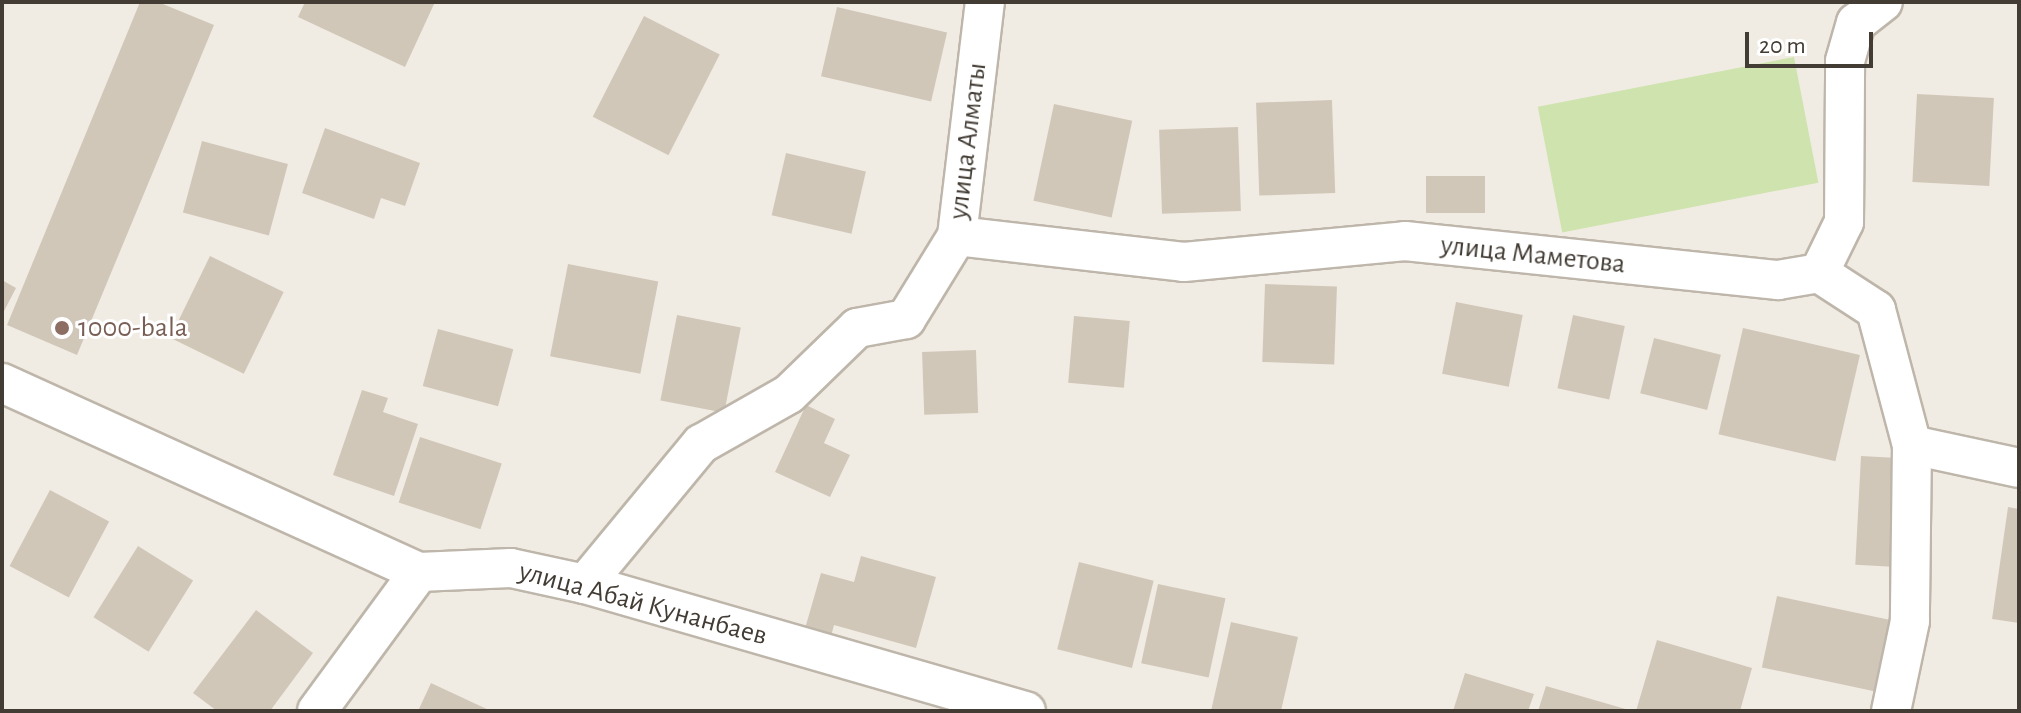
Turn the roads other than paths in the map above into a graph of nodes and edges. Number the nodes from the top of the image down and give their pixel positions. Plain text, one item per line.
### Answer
1 (985, 2) edge
2 (1883, 2) edge
3 (957, 236) junction
4 (1819, 273) junction
5 (2, 383) edge
6 (1912, 445) junction
7 (2019, 468) edge
8 (419, 572) junction
9 (585, 584) junction
10 (317, 711) edge
11 (1026, 711) edge
12 (1891, 711) edge

1 - 3 street, улица Алматы
2 - 4 street
3 - 4 street, улица Маметова
3 - 9 street, улица Алматы
4 - 6 street
5 - 8 street, улица Абай Кунанбаев
6 - 7 street
6 - 12 street
8 - 9 street, улица Абай Кунанбаев
8 - 10 street
9 - 11 street, улица Абай Кунанбаев

